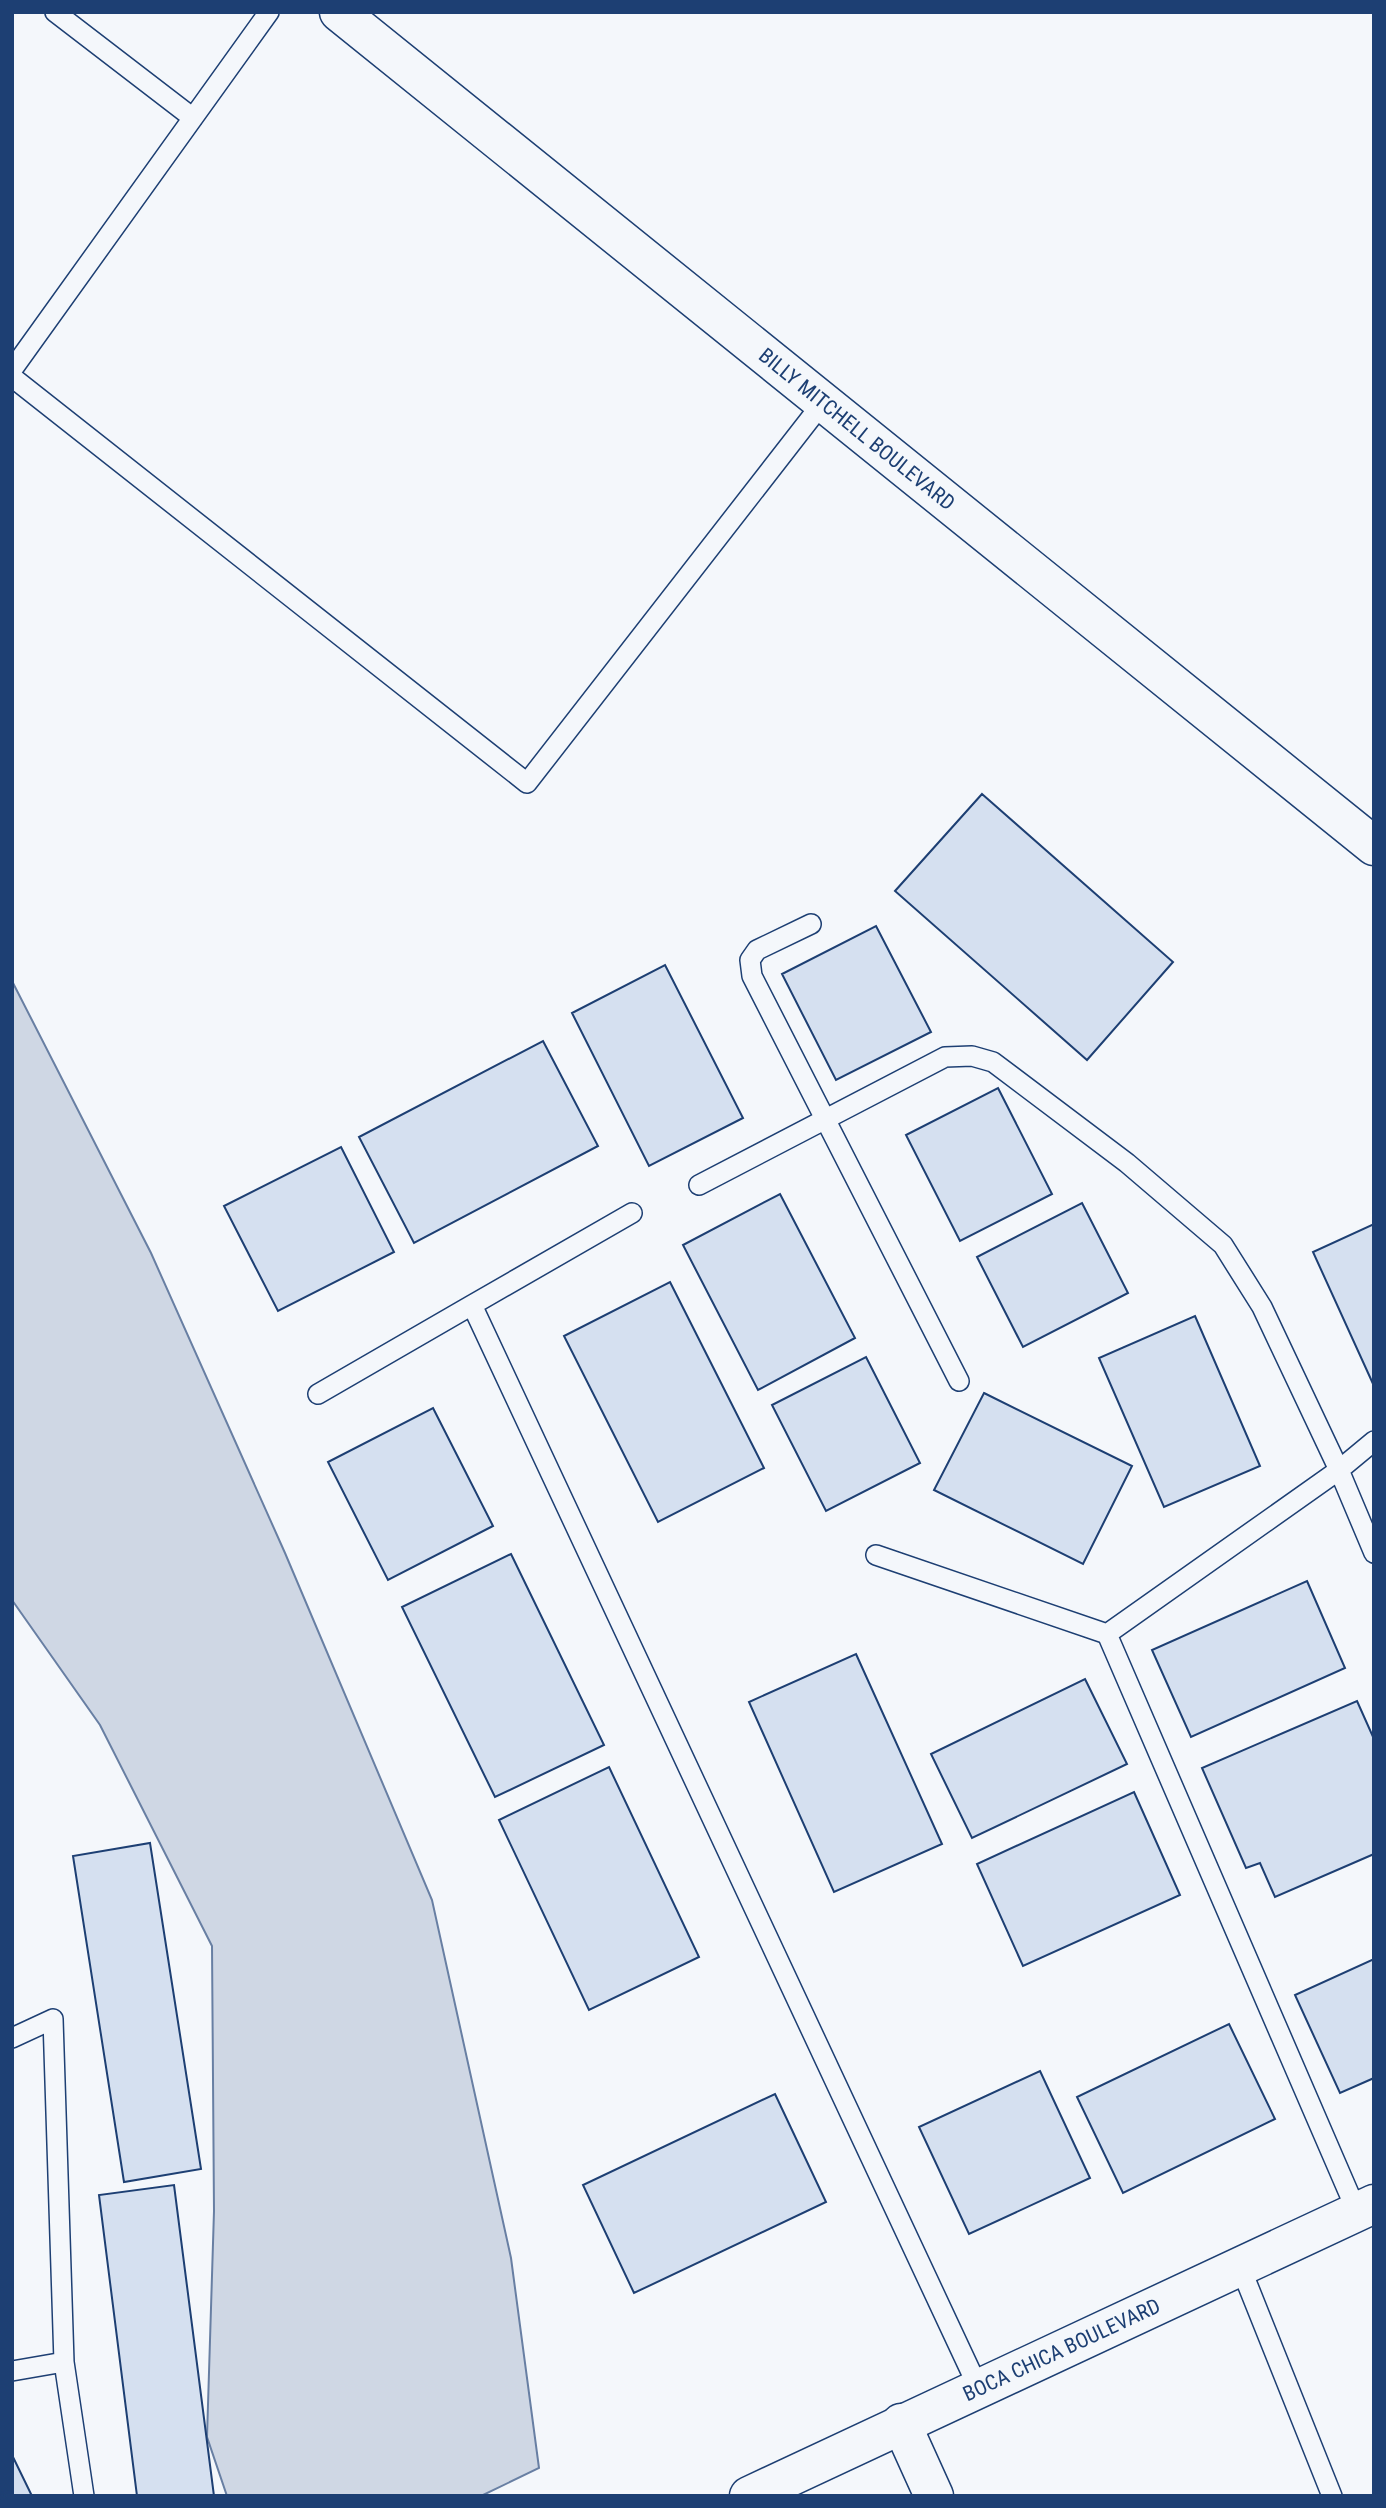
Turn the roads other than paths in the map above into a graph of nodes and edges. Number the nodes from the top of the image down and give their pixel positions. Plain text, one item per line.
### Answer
1 (55, 12) edge
2 (269, 12) edge
3 (339, 12) edge
4 (193, 118) junction
5 (12, 370) edge
6 (12, 377) edge
7 (824, 401) junction
8 (1374, 846) edge
9 (811, 924) dead end
10 (826, 1120) junction
11 (699, 1185) dead end
12 (632, 1213) dead end
13 (472, 1305) junction
14 (959, 1381) dead end
15 (318, 1394) dead end
16 (1374, 1441) edge
17 (1339, 1470) junction
18 (1374, 1553) edge
19 (876, 1555) dead end
20 (1107, 1634) junction
21 (12, 2038) edge
22 (1365, 2208) edge
23 (1240, 2266) junction
24 (64, 2361) junction
25 (12, 2371) edge
26 (978, 2387) junction
27 (901, 2423) junction
28 (84, 2496) edge
29 (749, 2496) edge
30 (934, 2496) edge
31 (1332, 2496) edge

1 - 4 lane
2 - 4 lane
3 - 7 main road, BILLY MITCHELL BOULEVARD
4 - 5 lane
6 - 7 lane
7 - 8 main road, BILLY MITCHELL BOULEVARD
9 - 10 lane
10 - 11 lane
10 - 14 lane
10 - 17 lane
12 - 13 lane
13 - 15 lane
13 - 26 lane
16 - 17 lane
17 - 18 lane
17 - 20 lane
19 - 20 lane
20 - 22 lane
21 - 24 lane
22 - 23 main road, BOCA CHICA BOULEVARD
23 - 26 main road, BOCA CHICA BOULEVARD
23 - 31 lane
24 - 25 lane
24 - 28 lane
26 - 27 main road, BOCA CHICA BOULEVARD
27 - 29 main road, BOCA CHICA BOULEVARD
27 - 30 main road

